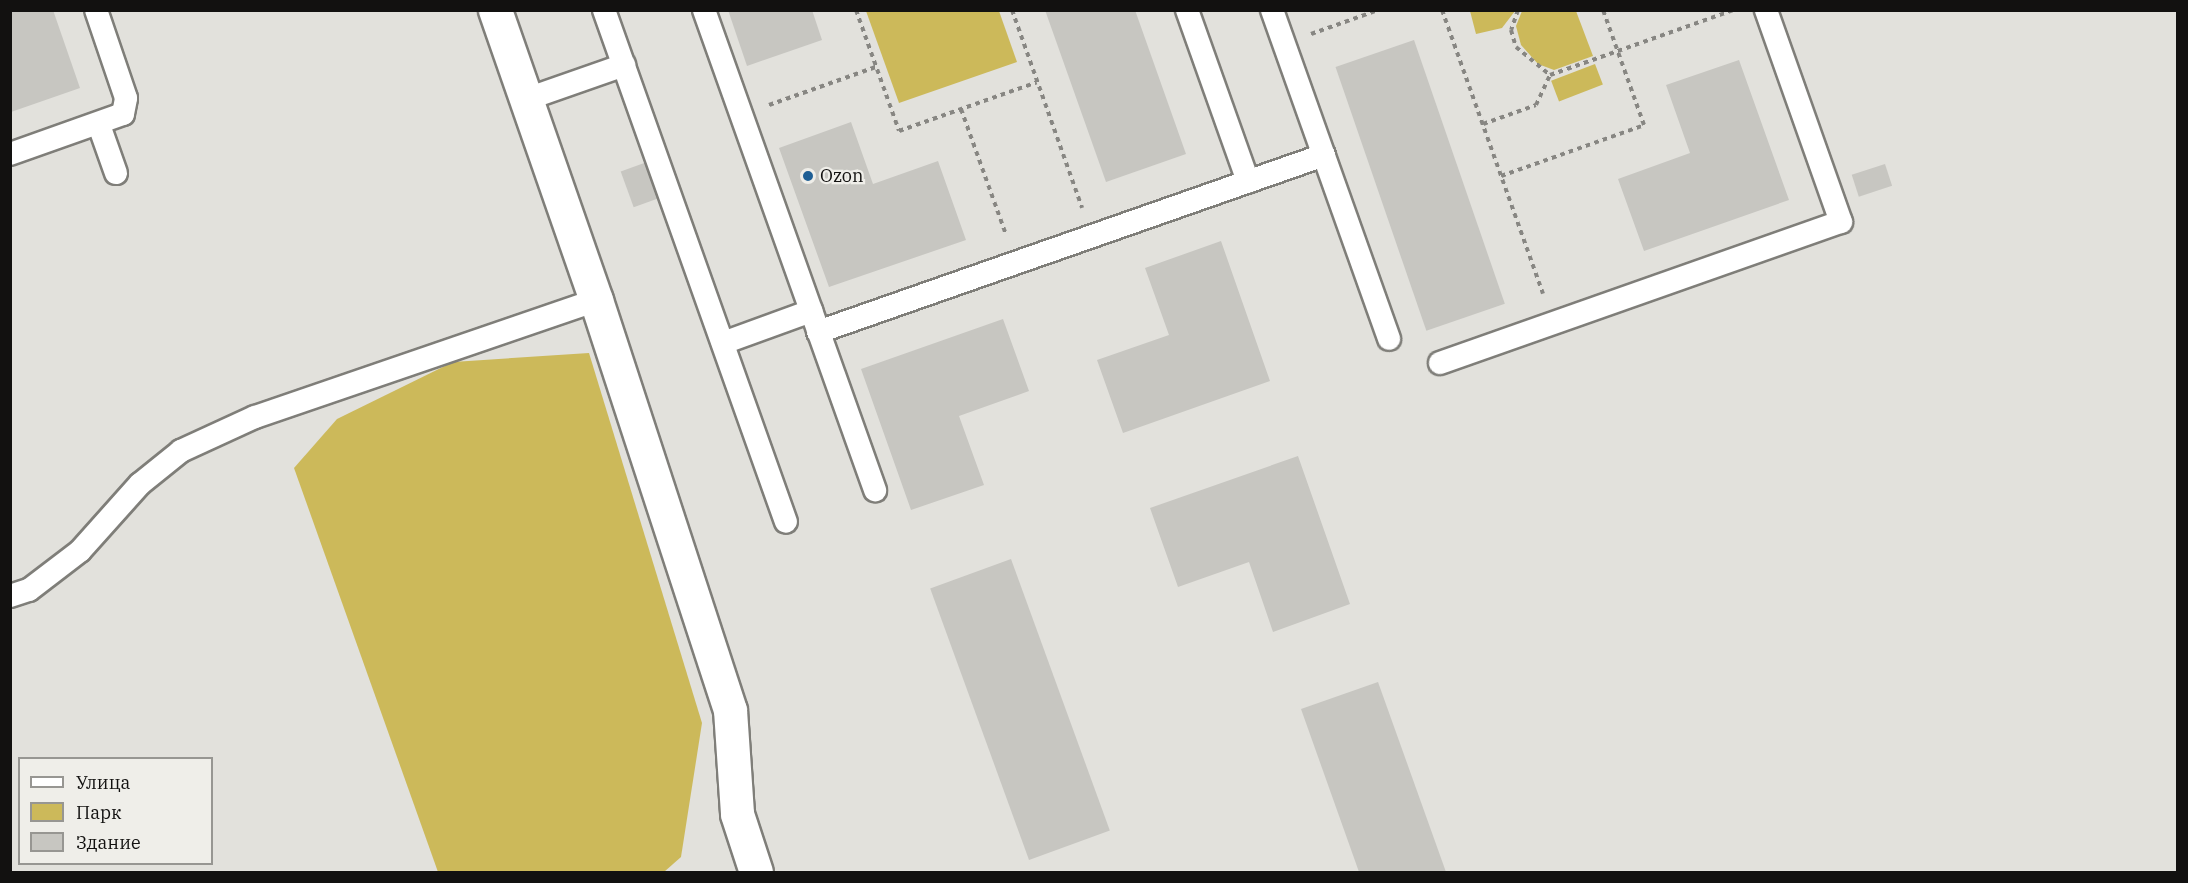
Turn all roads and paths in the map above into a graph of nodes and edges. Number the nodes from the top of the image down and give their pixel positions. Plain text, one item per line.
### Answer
1 (96, 10) edge
2 (495, 10) edge
3 (604, 10) edge
4 (704, 10) edge
5 (856, 10) edge
6 (1012, 10) edge
7 (1187, 10) edge
8 (1272, 10) edge
9 (1378, 10) edge
10 (1442, 10) edge
11 (1518, 10) edge
12 (1603, 10) edge
13 (1734, 10) edge
14 (1766, 10) edge
15 (1321, 31) dead end
16 (1617, 51) junction
17 (624, 65) junction
18 (876, 68) junction
19 (1550, 75) junction
20 (1037, 82) junction
21 (527, 99) junction
22 (762, 107) dead end
23 (962, 109) junction
24 (1483, 124) junction
25 (99, 125) junction
26 (10, 154) edge
27 (1324, 155) junction
28 (116, 173) dead end
29 (1501, 176) junction
30 (1248, 181) junction
31 (1079, 200) dead end
32 (1003, 227) dead end
33 (596, 300) junction
34 (1545, 300) dead end
35 (811, 311) junction
36 (819, 332) junction
37 (1389, 339) dead end
38 (723, 342) junction
39 (1440, 363) dead end
40 (875, 490) dead end
41 (786, 522) dead end
42 (10, 596) edge
43 (756, 873) edge

1 - 25 lane
2 - 21 street
3 - 17 lane
4 - 35 lane
5 - 18 path
6 - 20 path
7 - 30 lane
8 - 27 lane
9 - 15 path
10 - 24 path
11 - 19 path
12 - 16 path
13 - 16 path
14 - 39 lane
16 - 19 path
16 - 29 path
17 - 21 lane
17 - 38 lane
18 - 22 path
18 - 23 path
19 - 24 path
20 - 23 path
20 - 31 path
21 - 33 street
23 - 32 path
24 - 29 path
25 - 26 lane
25 - 28 lane
27 - 30 lane
27 - 37 lane
29 - 34 path
30 - 36 lane
33 - 42 lane
33 - 43 street
35 - 36 lane
35 - 38 lane
36 - 40 lane
38 - 41 lane

